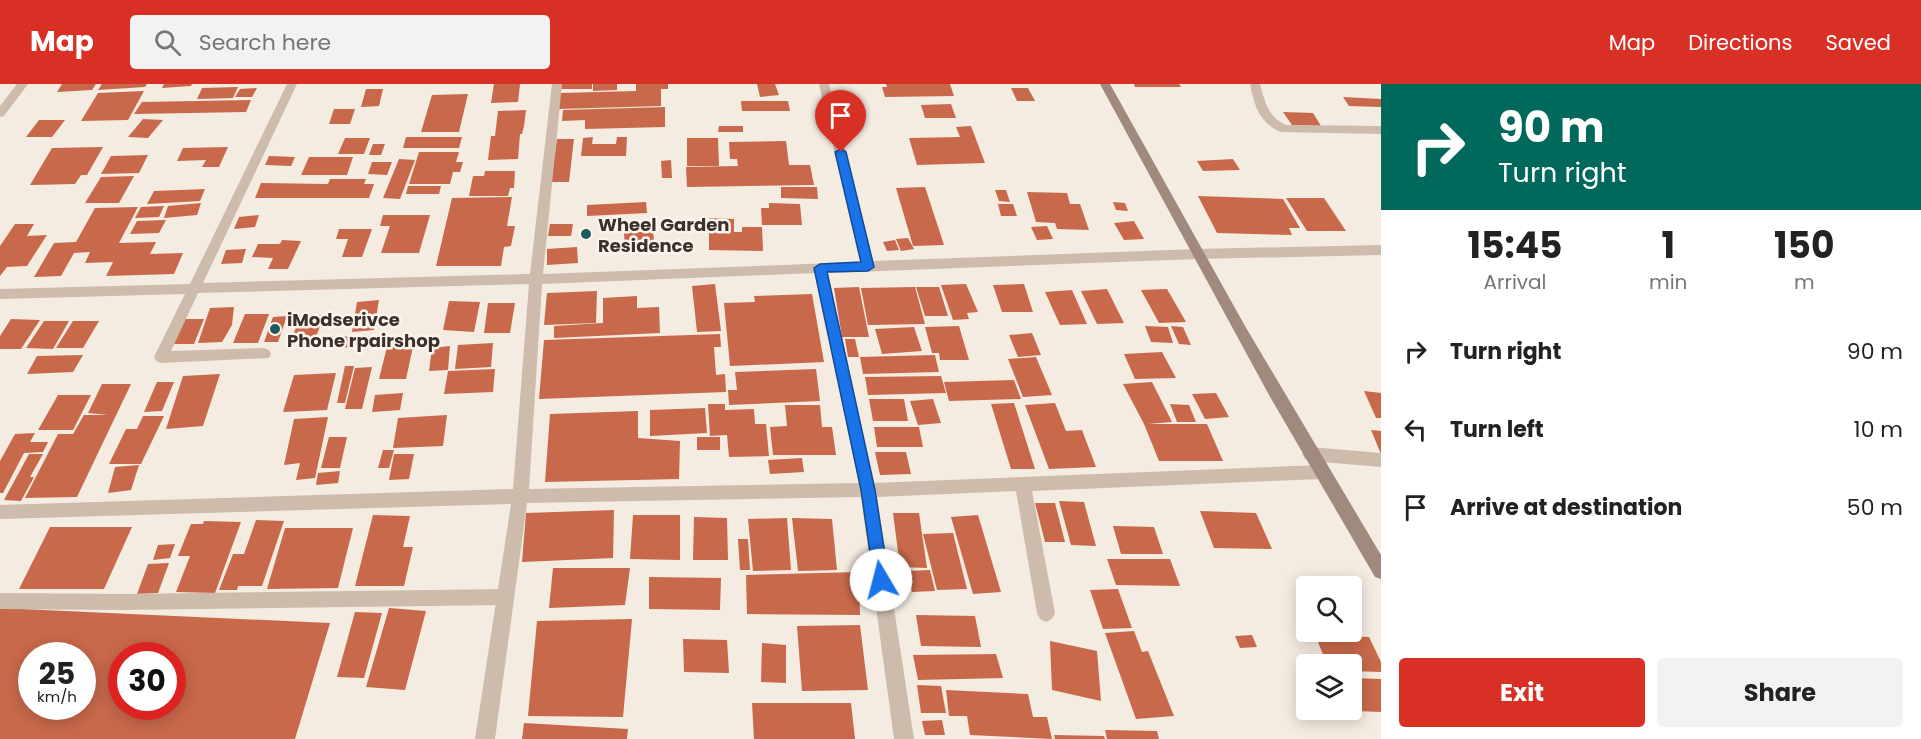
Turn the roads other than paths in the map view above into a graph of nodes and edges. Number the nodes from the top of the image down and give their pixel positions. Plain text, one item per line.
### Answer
1 (23, 84) edge
2 (292, 84) edge
3 (557, 84) edge
4 (824, 84) edge
5 (1105, 84) edge
6 (1255, 84) edge
7 (0, 114) edge
8 (1381, 130) edge
9 (1381, 250) edge
10 (1197, 254) junction
11 (868, 267) junction
12 (820, 268) junction
13 (536, 279) junction
14 (194, 289) junction
15 (0, 294) edge
16 (264, 354) dead end
17 (1310, 454) junction
18 (1381, 460) edge
19 (1321, 472) junction
20 (1023, 483) junction
21 (868, 490) junction
22 (520, 496) junction
23 (0, 512) edge
24 (1381, 571) edge
25 (506, 597) junction
26 (0, 601) edge
27 (1046, 613) dead end
28 (485, 739) edge
29 (904, 739) edge

1 - 7 street
2 - 14 street
3 - 13 street
4 - 11 street
5 - 10 street
6 - 8 street
9 - 10 street
10 - 11 street
10 - 17 street
11 - 12 street
12 - 13 street
12 - 21 street
13 - 14 street
13 - 22 street
14 - 15 street
14 - 16 street
17 - 18 street
17 - 19 street
19 - 20 street
19 - 24 street
20 - 21 street
20 - 27 street
21 - 22 street
21 - 29 street
22 - 23 street
22 - 25 street
25 - 26 lane
25 - 28 street

